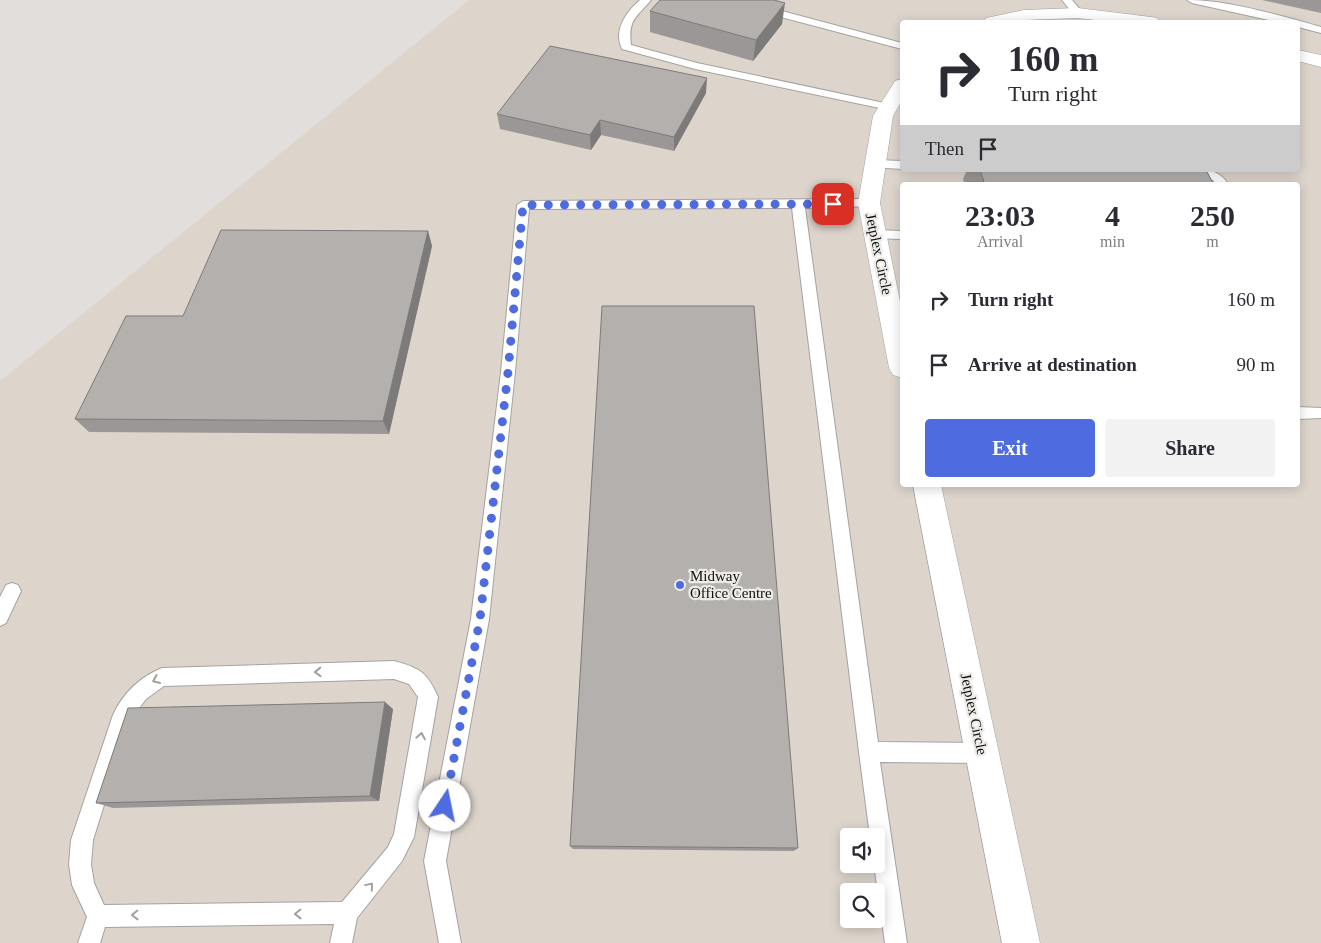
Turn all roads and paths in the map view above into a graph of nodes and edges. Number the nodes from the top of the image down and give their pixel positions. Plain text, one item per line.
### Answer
1 (646, 0) edge
2 (728, 0) edge
3 (1192, 0) edge
4 (1073, 7) edge
5 (1001, 20) edge
6 (1141, 20) edge
7 (1281, 20) edge
8 (1300, 25) edge
9 (1321, 30) edge
10 (900, 45) edge
11 (1300, 56) edge
12 (1321, 61) edge
13 (900, 88) edge
14 (889, 107) junction
15 (875, 164) junction
16 (900, 165) edge
17 (1198, 172) edge
18 (1221, 182) edge
19 (798, 204) junction
20 (869, 204) junction
21 (875, 235) junction
22 (900, 235) edge
23 (900, 351) edge
24 (1300, 413) edge
25 (1317, 413) dead end
26 (927, 487) edge
27 (12, 591) dead end
28 (0, 617) edge
29 (869, 752) junction
30 (982, 753) junction
31 (347, 913) junction
32 (98, 916) junction
33 (89, 943) edge
34 (341, 943) edge
35 (450, 943) edge
36 (896, 943) edge
37 (1021, 943) edge

1 - 14 lane
2 - 10 lane
3 - 7 lane
4 - 5 street
4 - 6 street
8 - 9 lane
11 - 12 street
13 - 14 street, Jetplex Circle
14 - 15 street, Jetplex Circle
15 - 16 lane
15 - 20 street, Jetplex Circle
17 - 18 lane
19 - 20 lane
19 - 29 lane
19 - 35 lane
20 - 21 street, Jetplex Circle
21 - 22 lane
21 - 23 street, Jetplex Circle
24 - 25 lane
26 - 30 street, Jetplex Circle
27 - 28 lane
29 - 30 lane
29 - 36 lane
30 - 37 street, Jetplex Circle
31 -> 32 lane
31 -> 32 lane
31 - 34 lane
32 - 33 lane

